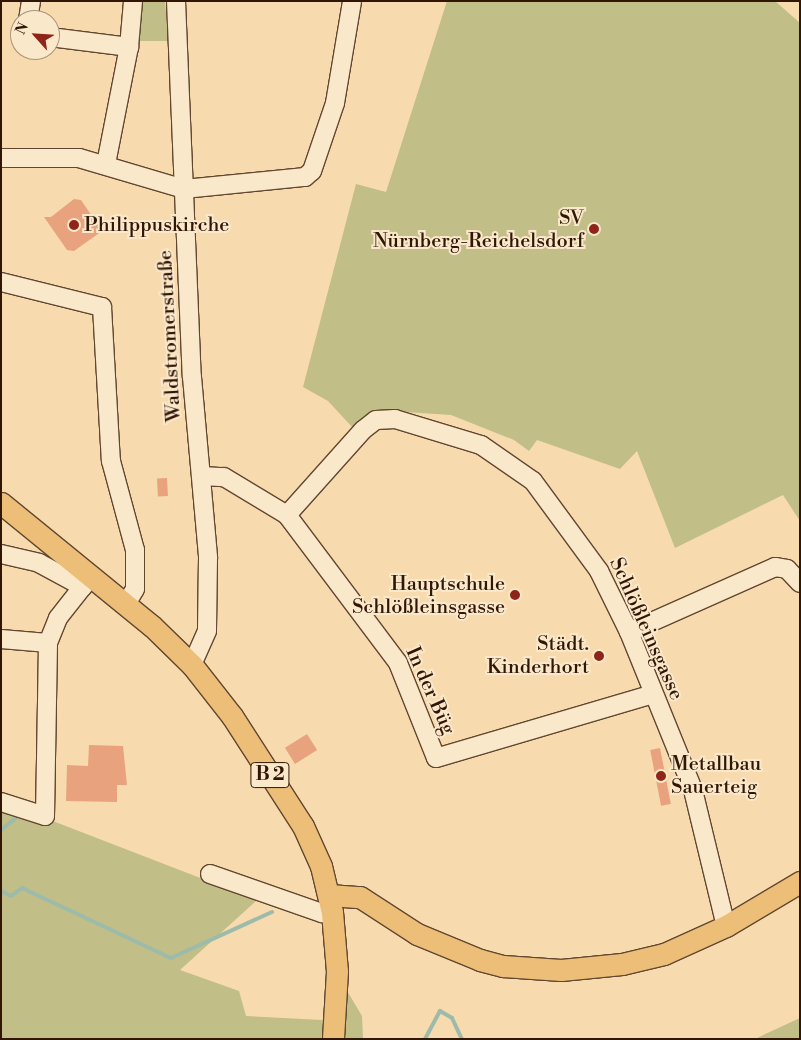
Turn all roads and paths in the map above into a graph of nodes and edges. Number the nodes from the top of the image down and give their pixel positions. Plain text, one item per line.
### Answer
1 (133, 1) edge
2 (176, 1) edge
3 (352, 1) edge
4 (60, 38) edge
5 (129, 48) junction
6 (1, 158) edge
7 (106, 164) junction
8 (184, 189) junction
9 (1, 282) edge
10 (202, 476) junction
11 (1, 503) edge
12 (287, 516) junction
13 (1, 554) edge
14 (87, 582) junction
15 (800, 583) edge
16 (126, 604) junction
17 (629, 632) junction
18 (1, 639) edge
19 (48, 643) junction
20 (192, 665) junction
21 (653, 694) junction
22 (1, 802) edge
23 (210, 874) dead end
24 (800, 882) edge
25 (331, 904) junction
26 (726, 926) junction
27 (333, 1039) edge

1 - 5 street
2 - 8 street, Waldstromerstraße
3 - 8 street
4 - 5 street
5 - 7 street
6 - 7 street
7 - 8 street
8 - 10 street, Waldstromerstraße
9 - 16 street
10 - 12 street, In der Büg
10 - 20 street, Waldstromerstraße
11 - 14 main road, B 2
12 - 17 street, Schlößleinsgasse
12 - 21 street, In der Büg
13 - 14 street
14 - 16 main road, B 2
14 - 19 street
15 - 17 street
16 - 20 main road, B 2
17 - 21 street, Schlößleinsgasse
18 - 19 street
19 - 22 street
20 - 25 main road, B 2
21 - 26 street, Schlößleinsgasse
23 - 25 street
24 - 26 main road
25 - 26 main road
25 - 27 main road, B 2

